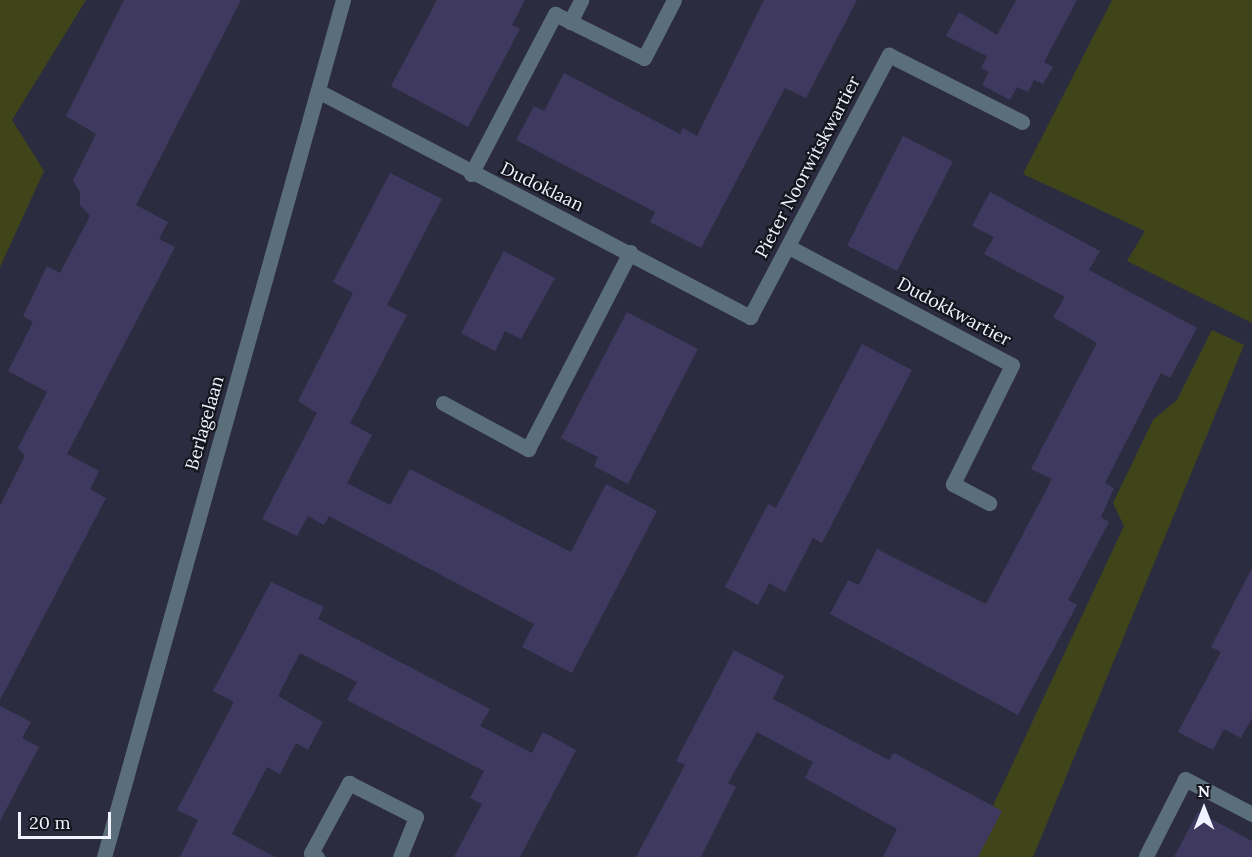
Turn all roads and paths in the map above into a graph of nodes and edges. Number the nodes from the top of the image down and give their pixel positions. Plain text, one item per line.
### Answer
1 (343, 0) edge
2 (581, 0) edge
3 (674, 0) edge
4 (570, 22) junction
5 (318, 91) junction
6 (1022, 122) dead end
7 (471, 174) junction
8 (789, 247) junction
9 (630, 252) junction
10 (750, 317) joint
11 (443, 403) dead end
12 (989, 503) dead end
13 (1252, 814) edge
14 (1146, 856) edge
15 (104, 857) edge
16 (317, 857) edge
17 (400, 857) edge

1 - 5 street, Berlagelaan
2 - 4 street
3 - 4 street
4 - 7 street
5 - 7 street, Dudoklaan
5 - 15 street, Berlagelaan
6 - 8 street, Pieter Noorwitskwartier
7 - 9 street, Dudoklaan
8 - 10 street, Pieter Noorwitskwartier
8 - 12 street, Dudokkwartier
9 - 10 street, Dudoklaan
9 - 11 street
13 - 14 street
16 - 17 street

